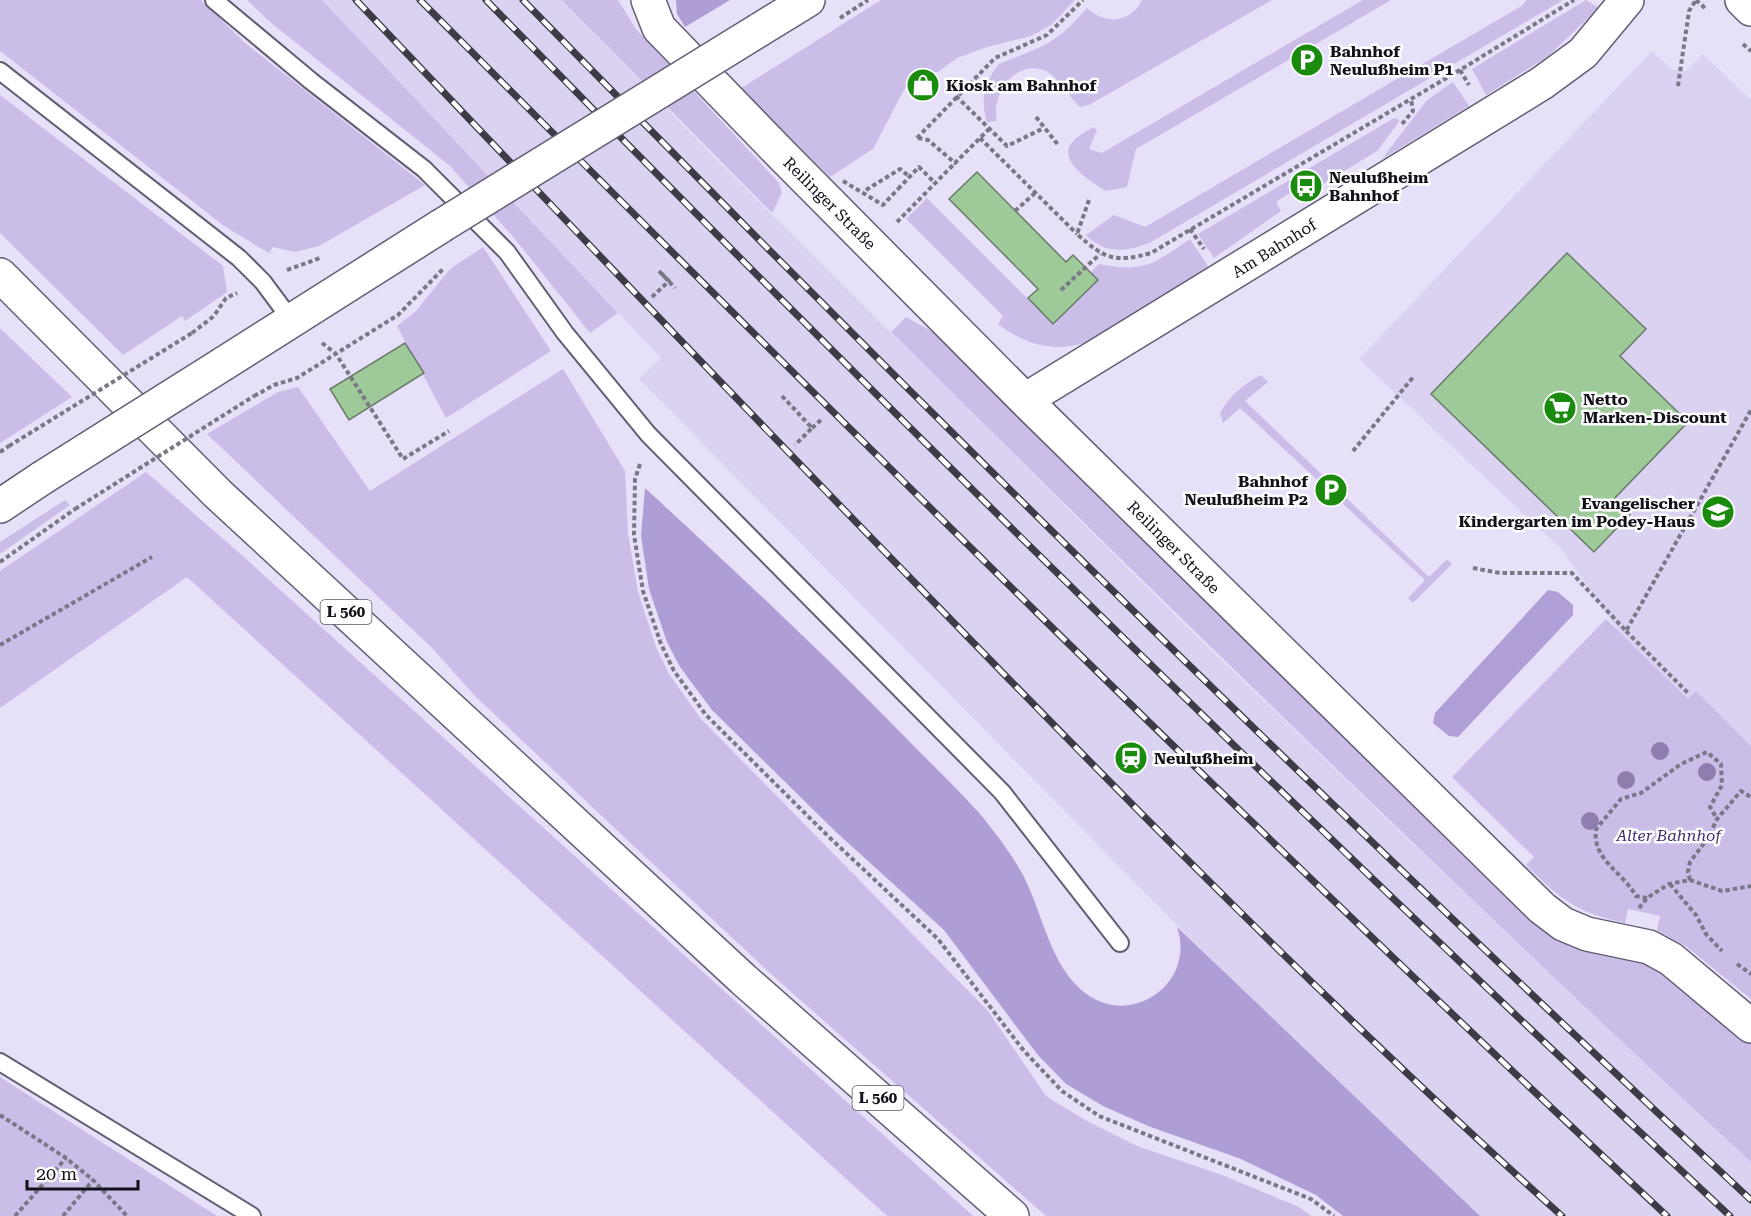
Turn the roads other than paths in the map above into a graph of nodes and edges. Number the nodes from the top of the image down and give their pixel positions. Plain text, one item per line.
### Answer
1 (214, 0) edge
2 (648, 0) edge
3 (808, 0) edge
4 (1627, 0) edge
5 (1742, 0) edge
6 (1751, 9) edge
7 (0, 71) edge
8 (0, 275) edge
9 (292, 321) junction
10 (1025, 400) junction
11 (0, 506) edge
12 (1120, 943) dead end
13 (1751, 1026) edge
14 (0, 1062) edge
15 (252, 1216) edge
16 (1012, 1216) edge

1 - 12 lane
2 - 10 street, Reilinger Straße
3 - 9 street, bridge
4 - 10 street, Am Bahnhof
5 - 6 street
7 - 9 lane
8 - 16 street, L 560
9 - 11 street, bridge
10 - 13 street, Reilinger Straße
14 - 15 lane

